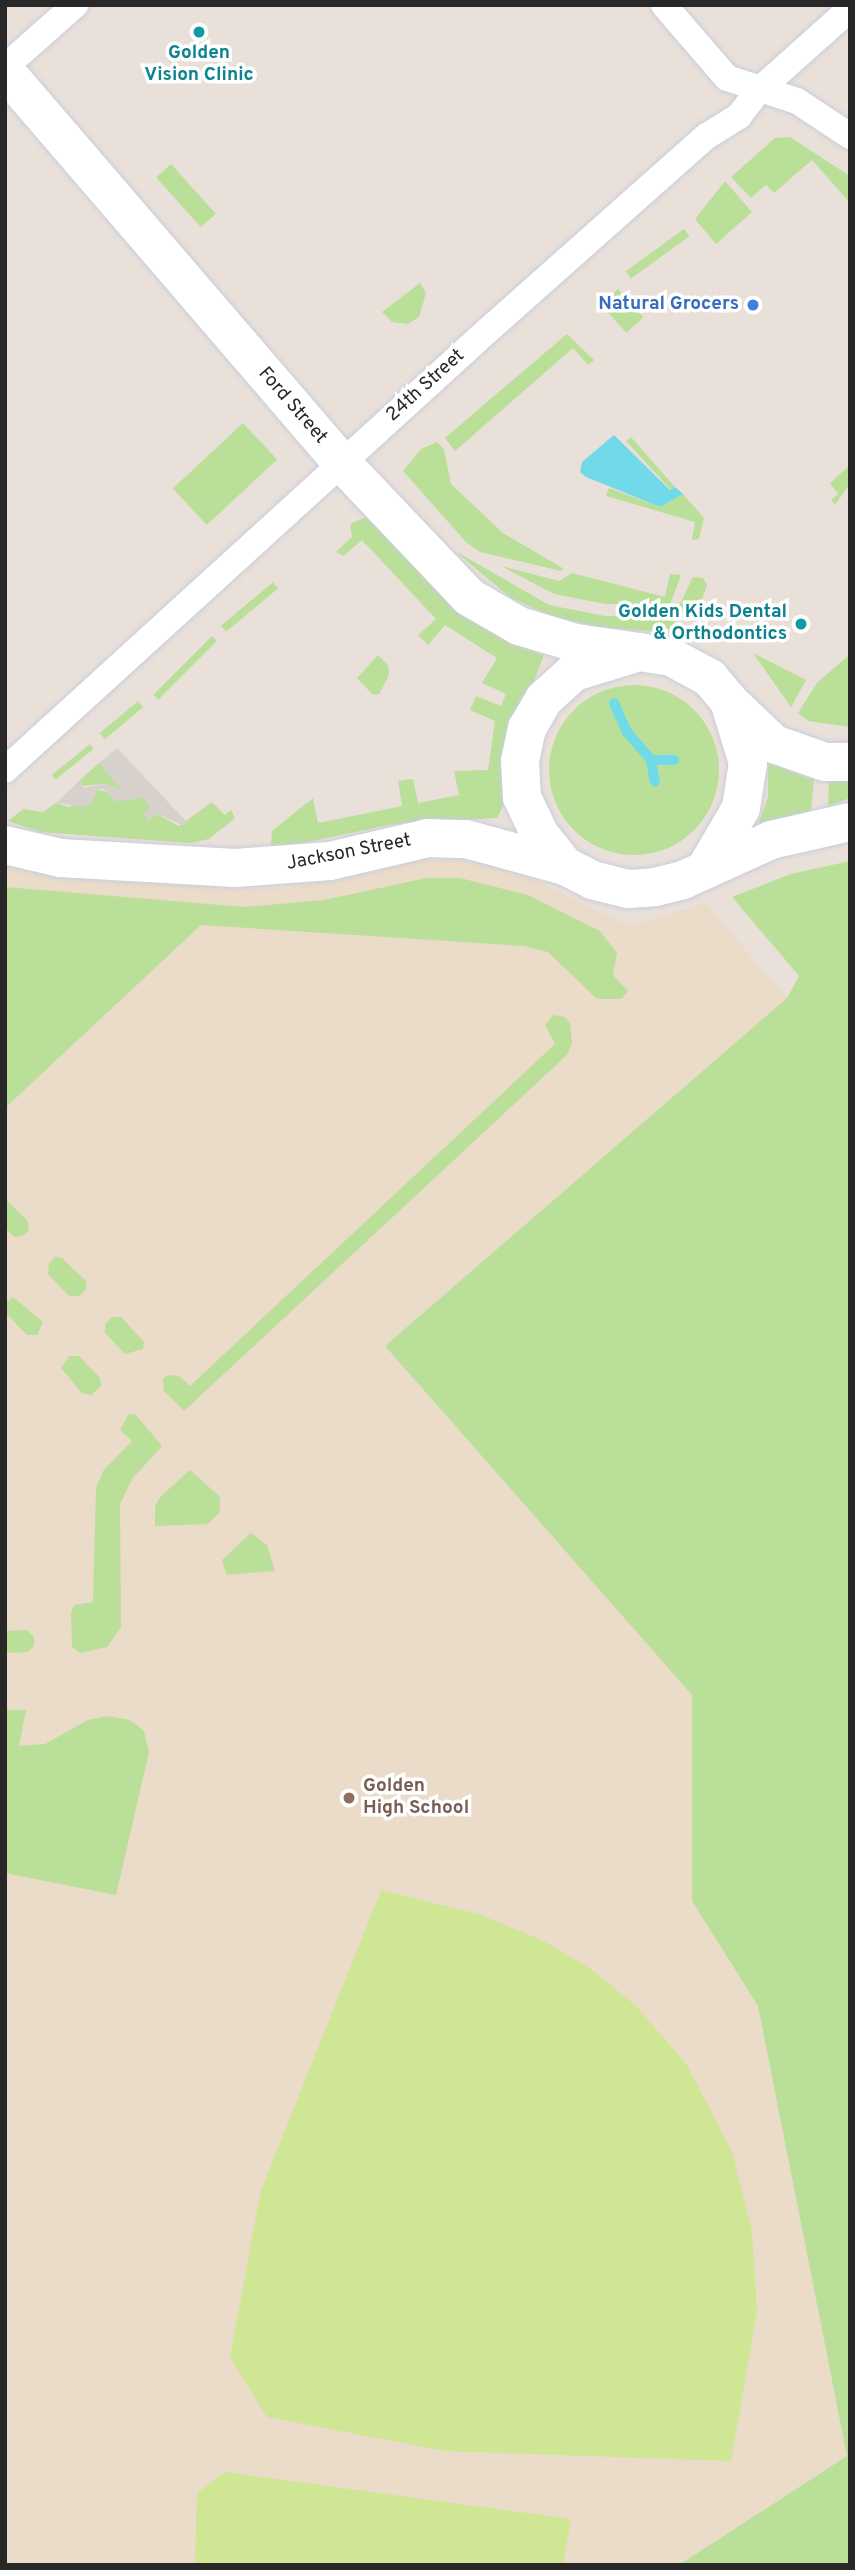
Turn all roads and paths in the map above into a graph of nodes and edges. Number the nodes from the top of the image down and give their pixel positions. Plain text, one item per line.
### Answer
1 (75, 5) edge
2 (664, 5) edge
3 (850, 9) edge
4 (5, 69) edge
5 (758, 90) junction
6 (850, 135) edge
7 (341, 463) junction
8 (639, 652) junction
9 (729, 701) junction
10 (850, 762) edge
11 (5, 770) edge
12 (850, 822) edge
13 (5, 845) edge
14 (565, 866) junction
15 (706, 868) junction

1 - 4 street
2 - 5 street
3 - 5 street, 24th Street
4 - 7 main road, Ford Street
5 - 6 street
5 - 7 street, 24th Street
7 - 8 main road, Ford Street
7 - 11 street, 24th Street
8 - 9 main road
8 - 14 main road
9 - 10 main road
9 - 15 main road
12 - 15 main road
13 - 14 main road, Jackson Street
14 - 15 main road

